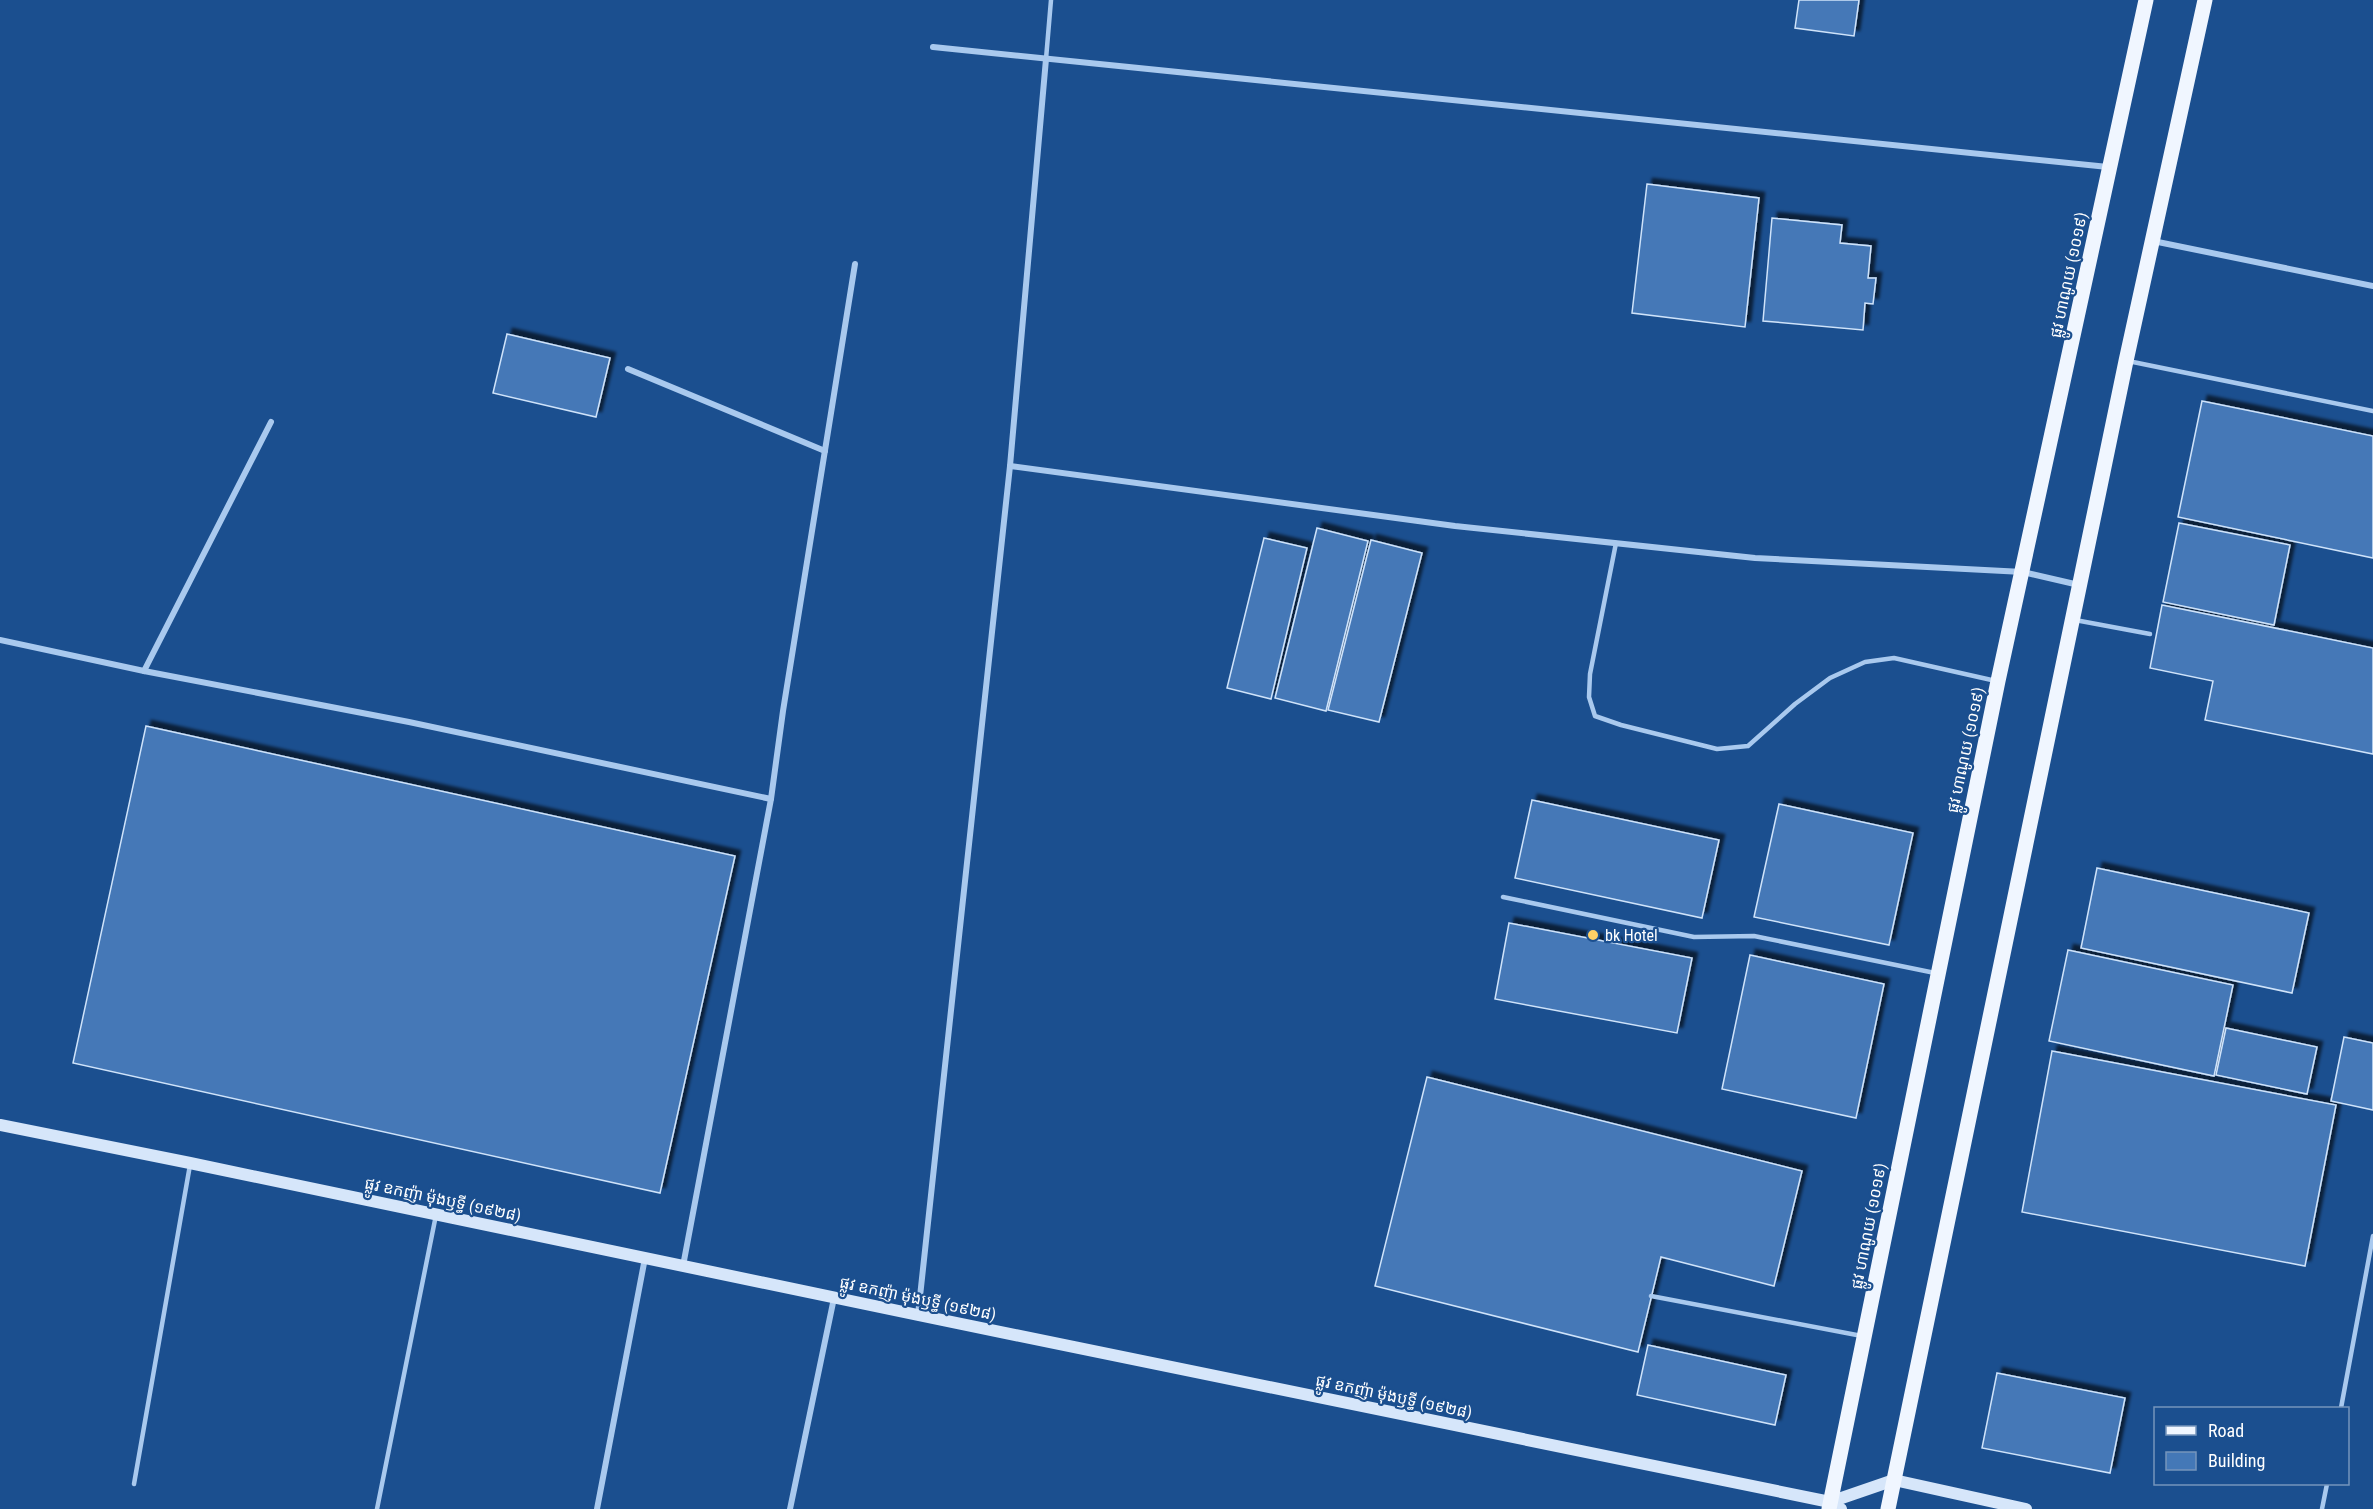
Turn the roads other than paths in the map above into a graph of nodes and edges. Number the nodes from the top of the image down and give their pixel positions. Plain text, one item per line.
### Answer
1 (1051, 0) edge
2 (2146, 0) edge
3 (2205, 0) edge
4 (933, 47) dead end
5 (1046, 59) junction
6 (2109, 167) junction
7 (2152, 241) junction
8 (855, 264) dead end
9 (2373, 286) edge
10 (2126, 361) junction
11 (628, 369) dead end
12 (2373, 411) edge
13 (271, 422) dead end
14 (825, 451) junction
15 (1010, 465) junction
16 (1616, 543) junction
17 (2023, 572) junction
18 (2080, 585) junction
19 (2073, 620) junction
20 (2150, 634) dead end
21 (0, 640) edge
22 (144, 671) junction
23 (1998, 681) junction
24 (771, 799) junction
25 (1503, 897) dead end
26 (1938, 973) junction
27 (0, 1125) edge
28 (190, 1162) junction
29 (436, 1214) junction
30 (2373, 1236) edge
31 (645, 1258) junction
32 (683, 1266) junction
33 (1651, 1296) dead end
34 (834, 1298) junction
35 (918, 1315) junction
36 (1864, 1336) junction
37 (2341, 1407) edge
38 (1894, 1480) junction
39 (134, 1484) dead end
40 (2327, 1485) edge
41 (1833, 1507) edge
42 (377, 1509) edge
43 (597, 1509) edge
44 (790, 1509) edge
45 (1888, 1509) edge
46 (2026, 1509) edge
47 (2322, 1509) edge

1 - 5 lane
2 - 6 main road, ផ្លូវ ហាណូយ (១០១៩)
3 - 7 main road
4 - 5 street
5 - 6 street
5 - 15 street
6 - 17 main road, ផ្លូវ ហាណូយ (១០១៩)
7 - 9 street
7 - 10 main road
8 - 14 street
10 - 12 lane
10 - 18 main road
11 - 14 street
13 - 22 street
14 - 24 street
15 - 16 street
15 - 35 street
16 - 17 street
16 - 23 lane
17 - 18 street
17 - 23 main road, ផ្លូវ ហាណូយ (១០១៩)
18 - 19 main road
19 - 20 lane
19 - 38 main road
21 - 22 street
22 - 24 street
23 - 26 main road, ផ្លូវ ហាណូយ (១០១៩)
24 - 32 street
25 - 26 lane
26 - 36 main road, ផ្លូវ ហាណូយ (១០១៩)
27 - 28 main road, ផ្លូវ ឧកញ៉ា ម៉ុងឫទ្ធី (១៩២៨)
28 - 29 main road, ផ្លូវ ឧកញ៉ា ម៉ុងឫទ្ធី (១៩២៨)
28 - 39 lane
29 - 31 main road, ផ្លូវ ឧកញ៉ា ម៉ុងឫទ្ធី (១៩២៨)
29 - 42 lane
30 - 37 lane
31 - 32 main road, ផ្លូវ ឧកញ៉ា ម៉ុងឫទ្ធី (១៩២៨)
31 - 43 street
32 - 34 main road, ផ្លូវ ឧកញ៉ា ម៉ុងឫទ្ធី (១៩២៨)
33 - 36 lane
34 - 35 main road, ផ្លូវ ឧកញ៉ា ម៉ុងឫទ្ធី (១៩២៨)
34 - 44 street
35 - 41 main road, ផ្លូវ ឧកញ៉ា ម៉ុងឫទ្ធី (១៩២៨)
36 - 41 main road, ផ្លូវ ហាណូយ (១០១៩)
38 - 41 main road
38 - 45 main road
38 - 46 main road
40 - 47 lane

